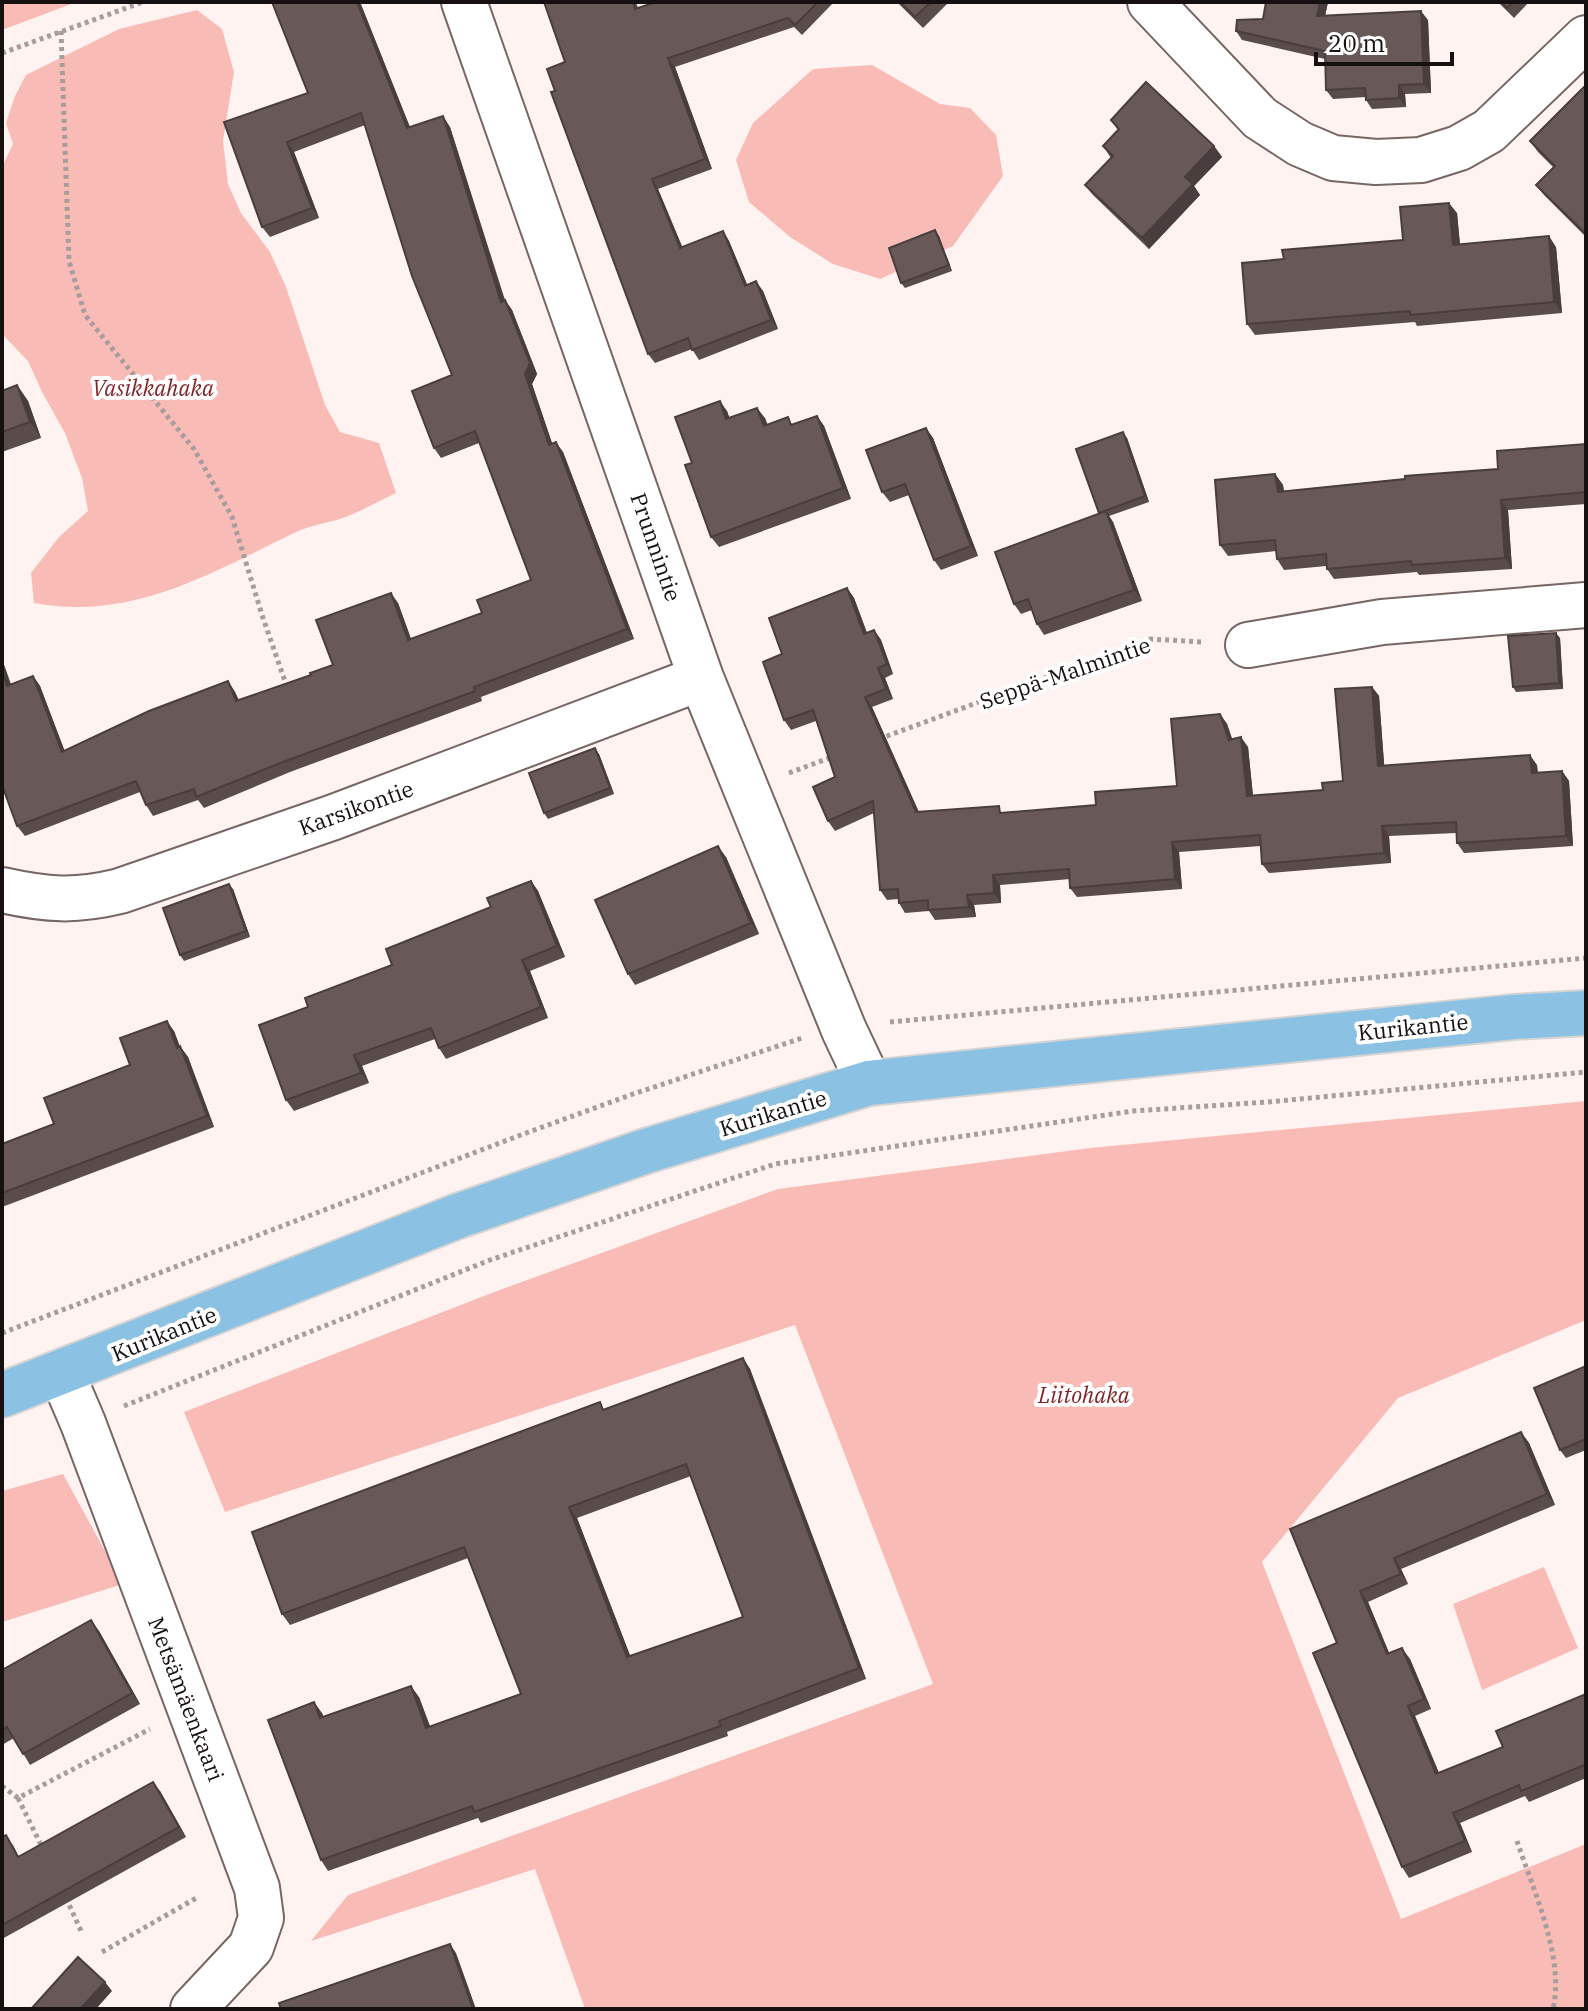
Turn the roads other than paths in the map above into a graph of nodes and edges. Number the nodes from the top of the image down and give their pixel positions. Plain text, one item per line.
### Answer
1 (464, 2) edge
2 (1150, 2) edge
3 (1586, 38) edge
4 (1586, 605) edge
5 (1248, 645) road end
6 (701, 678) junction
7 (2, 890) edge
8 (1586, 1013) edge
9 (869, 1083) junction
10 (62, 1374) junction
11 (2, 1395) edge
12 (193, 2009) edge

1 - 6 street, Prunnintie
2 - 3 street
4 - 5 street
6 - 7 street, Karsikontie
6 - 9 street, Prunnintie
8 - 9 main road, Kurikantie
9 - 10 main road, Kurikantie
10 - 11 main road, Kurikantie
10 - 12 street, Metsämäenkaari

